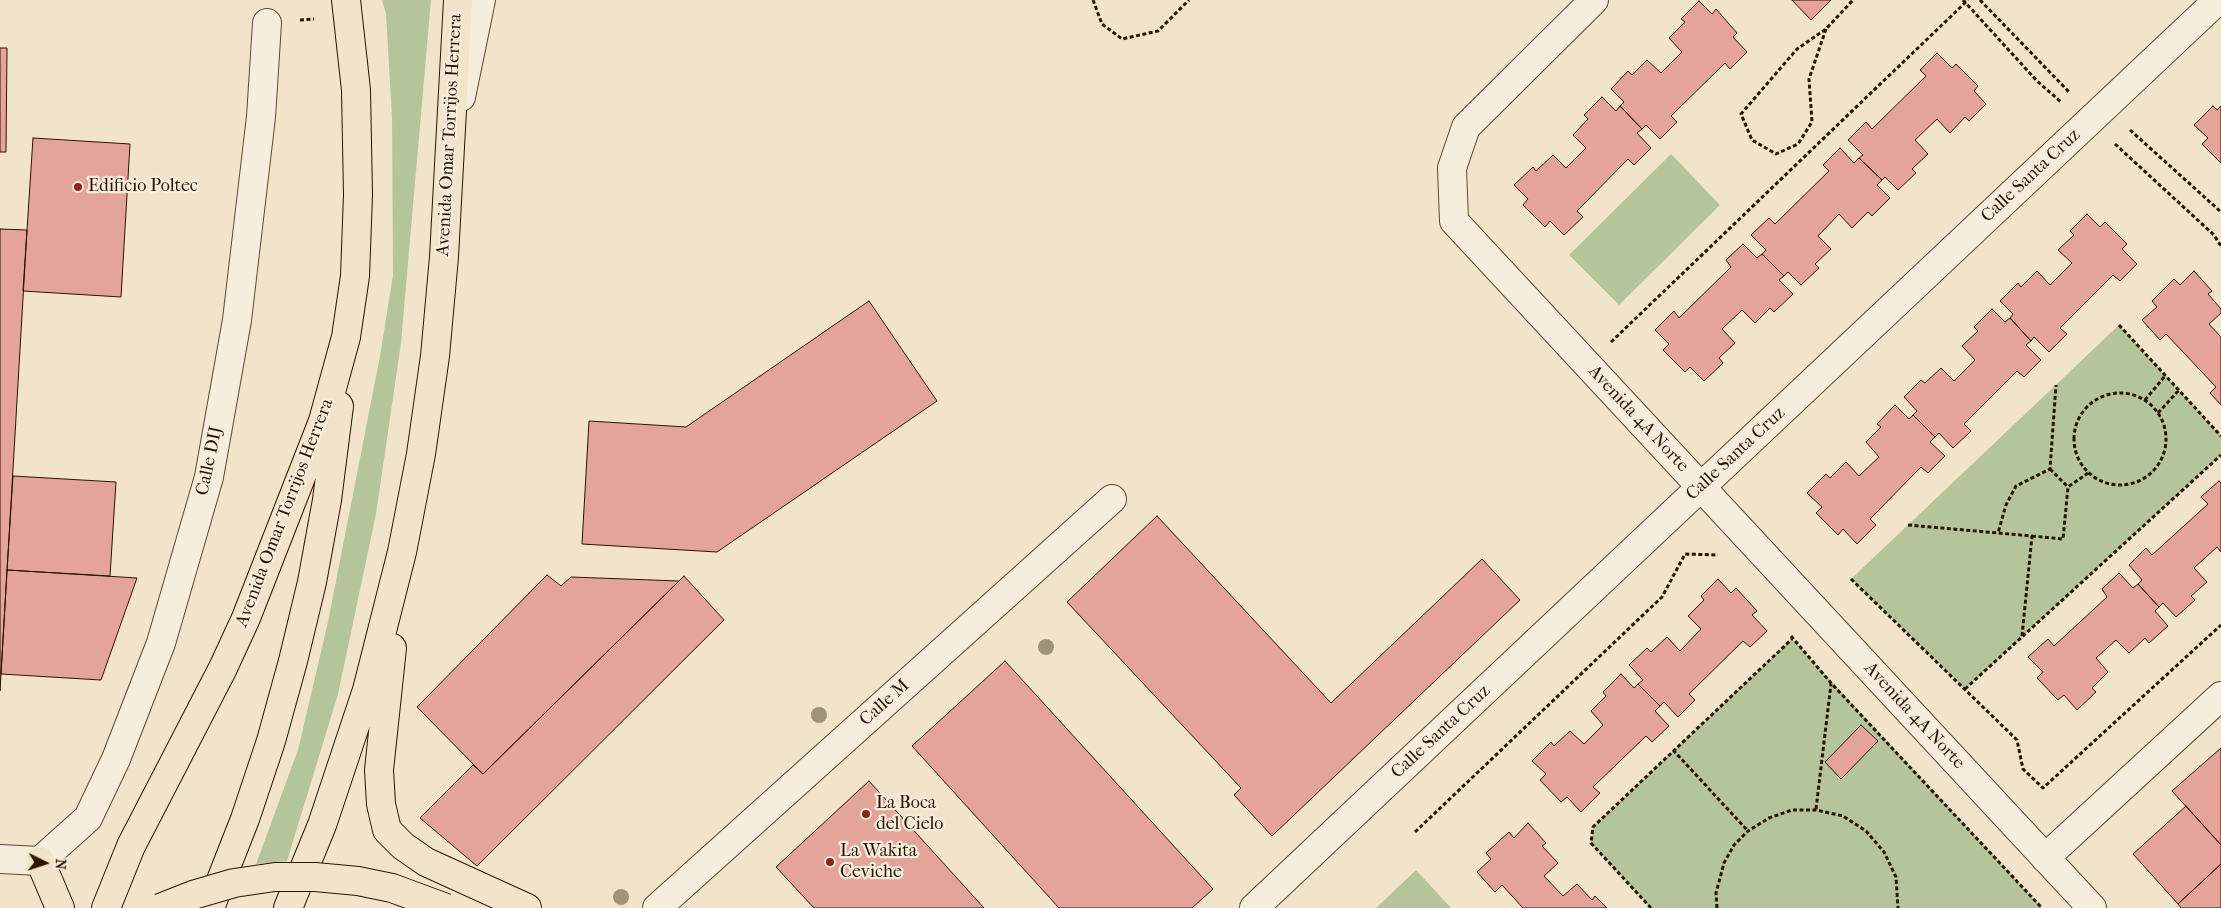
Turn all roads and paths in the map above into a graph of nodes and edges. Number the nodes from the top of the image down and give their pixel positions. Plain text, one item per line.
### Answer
1 (346, 0) edge
2 (458, 0) edge
3 (481, 0) edge
4 (1093, 0) edge
5 (1189, 0) edge
6 (1594, 0) edge
7 (1853, 0) edge
8 (1968, 0) edge
9 (2218, 0) edge
10 (267, 22) dead end
11 (1826, 30) junction
12 (448, 158) junction
13 (2119, 325) dead end
14 (346, 337) junction
15 (1588, 365) junction
16 (2165, 376) junction
17 (2056, 385) dead end
18 (2179, 390) junction
19 (2145, 400) junction
20 (2158, 413) junction
21 (2221, 436) edge
22 (2221, 455) edge
23 (2050, 469) junction
24 (2088, 472) junction
25 (1701, 487) junction
26 (2068, 488) junction
27 (1112, 499) dead end
28 (1908, 526) dead end
29 (1998, 533) junction
30 (2032, 536) junction
31 (402, 552) junction
32 (1727, 555) dead end
33 (1851, 580) dead end
34 (2221, 626) edge
35 (1789, 632) dead end
36 (2022, 637) junction
37 (1792, 639) junction
38 (1831, 683) junction
39 (1965, 689) junction
40 (2221, 696) edge
41 (1673, 750) junction
42 (1816, 810) junction
43 (1748, 831) junction
44 (1415, 832) dead end
45 (2046, 858) junction
46 (0, 859) edge
47 (40, 861) junction
48 (1899, 906) edge
49 (60, 908) edge
50 (106, 908) edge
51 (160, 908) edge
52 (210, 908) edge
53 (288, 908) edge
54 (446, 908) edge
55 (527, 908) edge
56 (657, 908) edge
57 (1254, 908) edge
58 (1651, 908) edge
59 (1717, 908) edge
60 (1903, 908) edge
61 (2042, 908) edge
62 (2092, 908) edge

1 - 14 main road, Avenida Omar Torrijos Herrera
2 - 12 main road, Avenida Omar Torrijos Herrera
3 - 12 street
4 - 5 path
6 - 15 street, Avenida 4A Norte
7 - 11 path
8 - 15 path
9 - 25 street, Calle Santa Cruz
10 - 47 street, Calle DIJ
11 - 11 path
12 - 31 main road, Avenida Omar Torrijos Herrera
13 - 16 path
14 - 50 main road, Avenida Omar Torrijos Herrera
14 - 52 main road
15 - 25 street, Avenida 4A Norte
16 - 18 path
16 - 19 path
17 - 23 path
18 - 20 path
18 - 21 path
19 - 20 path
19 - 24 path
20 - 24 path
22 - 36 path
23 - 26 path
23 - 29 path
24 - 26 path
25 - 45 street, Avenida 4A Norte
25 - 57 street, Calle Santa Cruz
26 - 30 path
27 - 56 street, Calle M
28 - 29 path
29 - 30 path
30 - 36 path
31 - 53 main road, Avenida Omar Torrijos Herrera
31 - 55 main road
32 - 44 path
33 - 39 path
34 - 39 path
35 - 37 path
36 - 39 path
37 - 38 path
37 - 41 path
38 - 42 path
38 - 61 path
40 - 45 street
41 - 43 path
41 - 58 path
42 - 43 path
42 - 48 path
43 - 59 path
45 - 62 street, Avenida 4A Norte
46 - 47 street
47 - 49 main road
48 - 60 path
51 - 54 main road, bridge

